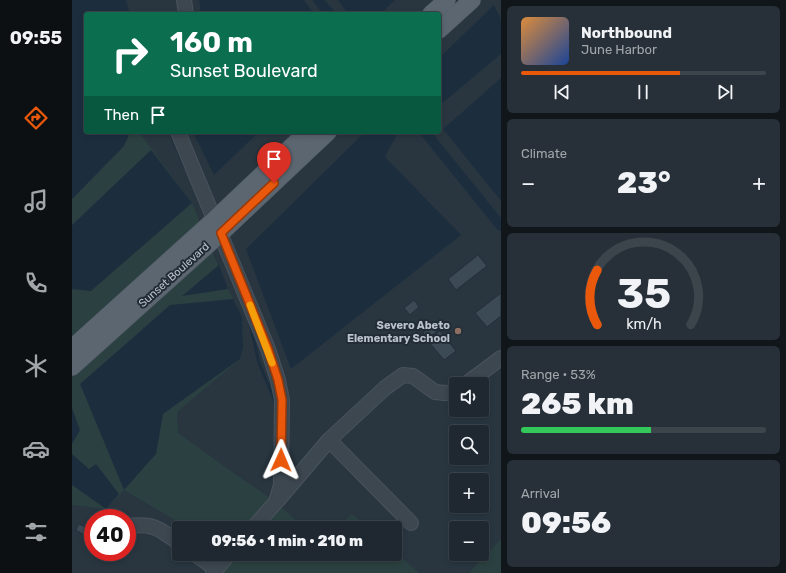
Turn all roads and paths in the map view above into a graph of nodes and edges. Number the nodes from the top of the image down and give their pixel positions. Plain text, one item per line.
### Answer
1 (184, 0) edge
2 (447, 0) edge
3 (472, 0) edge
4 (186, 12) edge
5 (433, 12) edge
6 (441, 28) edge
7 (179, 134) edge
8 (305, 134) edge
9 (326, 134) edge
10 (218, 226) junction
11 (72, 348) edge
12 (501, 358) edge
13 (72, 367) edge
14 (475, 377) edge
15 (449, 393) edge
16 (329, 440) junction
17 (276, 502) junction
18 (259, 521) edge
19 (411, 523) dead end
20 (136, 525) edge
21 (172, 538) edge
22 (203, 561) edge
23 (223, 561) edge
24 (214, 571) edge

1 - 4 street
2 - 5 main road
3 - 6 main road
7 - 10 street
8 - 10 main road, Sunset Boulevard
9 - 10 main road, Sunset Boulevard
10 - 11 main road, Sunset Boulevard
10 - 13 main road, Sunset Boulevard
10 - 17 street
12 - 14 street
15 - 16 street
16 - 17 street
16 - 19 street
17 - 18 street
20 - 21 street
22 - 24 street
23 - 24 street

